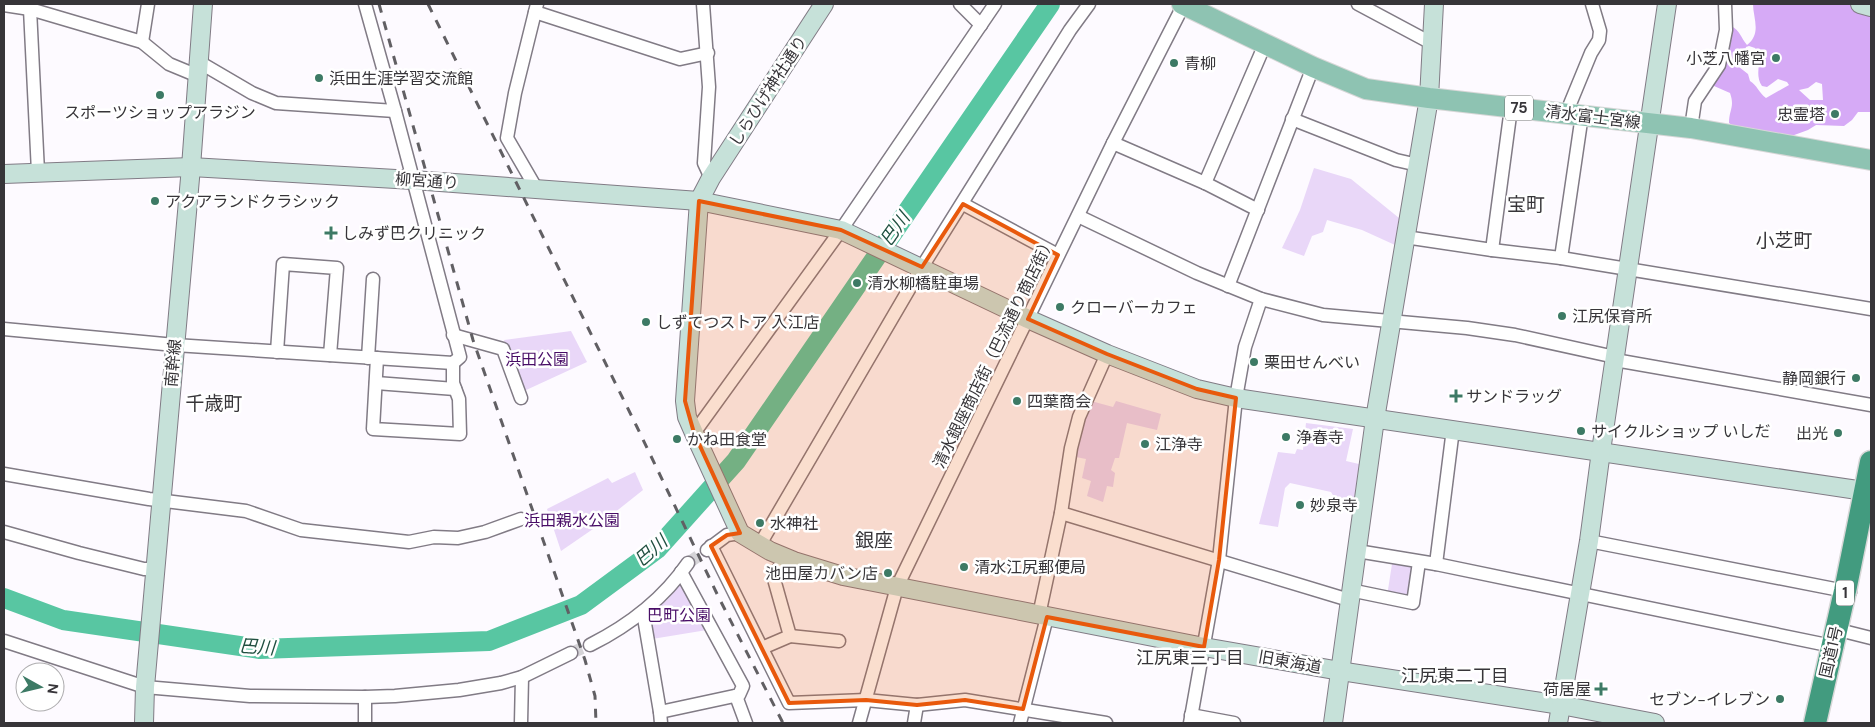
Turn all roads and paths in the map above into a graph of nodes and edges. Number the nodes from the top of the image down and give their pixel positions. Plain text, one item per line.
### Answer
1 (148, 4) edge
2 (203, 4) edge
3 (364, 4) edge
4 (703, 4) edge
5 (824, 4) edge
6 (960, 4) edge
7 (996, 4) edge
8 (1089, 4) edge
9 (1184, 4) edge
10 (1358, 4) edge
11 (1434, 4) edge
12 (1592, 4) edge
13 (1667, 4) edge
14 (1725, 4) edge
15 (1860, 4) edge
16 (4, 5) edge
17 (1871, 7) edge
18 (536, 8) edge
19 (50, 9) edge
20 (30, 10) junction
21 (981, 25) junction
22 (142, 42) junction
23 (1265, 44) junction
24 (1433, 44) junction
25 (708, 53) junction
26 (1313, 67) junction
27 (198, 69) junction
28 (1429, 98) junction
29 (1510, 108) junction
30 (395, 111) junction
31 (1575, 115) junction
32 (1292, 119) junction
33 (1649, 123) junction
34 (1691, 128) junction
35 (1113, 143) junction
36 (1871, 160) edge
37 (1418, 165) junction
38 (192, 167) junction
39 (38, 172) junction
40 (4, 174) edge
41 (712, 178) junction
42 (413, 180) junction
43 (1205, 183) junction
44 (536, 188) junction
45 (699, 201) junction
46 (963, 204) junction
47 (1258, 210) junction
48 (1078, 216) junction
49 (844, 231) junction
50 (1405, 237) junction
51 (1492, 250) junction
52 (1058, 255) junction
53 (1561, 258) junction
54 (919, 266) junction
55 (1627, 270) junction
56 (373, 279) dead end
57 (1228, 286) junction
58 (1261, 299) junction
59 (1871, 309) edge
60 (1028, 319) junction
61 (1391, 322) junction
62 (4, 329) edge
63 (453, 335) junction
64 (175, 345) junction
65 (277, 352) junction
66 (1107, 354) junction
67 (330, 355) junction
68 (373, 358) junction
69 (1615, 358) junction
70 (453, 363) junction
71 (376, 383) junction
72 (455, 389) junction
73 (521, 398) dead end
74 (1236, 398) junction
75 (1871, 405) edge
76 (1375, 419) junction
77 (1453, 429) junction
78 (695, 436) junction
79 (1601, 451) junction
80 (1871, 462) edge
81 (4, 474) edge
82 (1868, 491) edge
83 (162, 500) junction
84 (1061, 513) junction
85 (1871, 518) edge
86 (521, 519) dead end
87 (738, 528) junction
88 (4, 532) edge
89 (1589, 541) junction
90 (758, 546) junction
91 (1357, 551) junction
92 (784, 557) junction
93 (1219, 560) junction
94 (1419, 562) junction
95 (1436, 564) junction
96 (155, 573) junction
97 (897, 587) junction
98 (1850, 592) junction
99 (1350, 595) junction
100 (1581, 596) junction
101 (643, 612) junction
102 (1043, 616) junction
103 (790, 636) junction
104 (1871, 638) edge
105 (4, 641) edge
106 (839, 641) dead end
107 (1840, 642) junction
108 (590, 645) tunnel mouth
109 (1204, 647) junction
110 (762, 648) junction
111 (570, 653) tunnel mouth
112 (1340, 671) junction
113 (522, 677) junction
114 (145, 684) junction
115 (736, 696) junction
116 (365, 697) junction
117 (866, 700) junction
118 (916, 705) junction
119 (1561, 705) junction
120 (1022, 709) junction
121 (661, 717) edge
122 (1190, 719) edge
123 (144, 723) edge
124 (365, 723) edge
125 (521, 723) edge
126 (746, 723) edge
127 (859, 723) edge
128 (914, 723) edge
129 (1020, 723) edge
130 (1106, 723) edge
131 (1234, 723) edge
132 (1333, 723) edge
133 (1558, 723) edge
134 (1655, 723) edge
135 (1815, 723) edge
136 (1827, 723) edge

1 - 22 street
2 - 27 street, 南幹線
3 - 30 street
4 - 25 street
5 - 41 street, しらひげ神社通り
6 - 21 street
7 - 21 street
8 - 46 street
9 - 23 main road, 清水富士宮線 / 75
9 - 35 street, 清水銀座商店街（巴流通り商店街）
10 - 24 street
11 - 24 street
12 - 31 street
13 - 33 street
14 - 34 street
15 - 17 street
16 - 20 street
18 - 25 street
18 - 44 street
19 - 20 street
19 - 22 street
20 - 39 street
21 - 49 street
22 - 27 street
23 - 26 main road, 清水富士宮線 / 75
23 - 43 street
24 - 28 street
25 - 41 street
26 - 28 main road, 清水富士宮線 / 75
26 - 32 street
27 - 30 street
27 - 38 street, 南幹線
28 - 29 main road, 清水富士宮線 / 75
28 - 37 street
29 - 31 main road, 清水富士宮線 / 75
29 - 51 street
30 - 42 street
31 - 33 main road, 清水富士宮線 / 75
31 - 53 street
32 - 37 street
32 - 47 street
33 - 34 main road, 清水富士宮線 / 75
33 - 55 street
34 - 36 main road, 清水富士宮線 / 75
35 - 43 street
35 - 48 street, 清水銀座商店街（巴流通り商店街）
37 - 50 street
38 - 39 street, 柳宮通り
38 - 42 street, 柳宮通り
38 - 64 street, 南幹線
39 - 40 street, 柳宮通り
41 - 45 street, しらひげ神社通り
42 - 44 street, 柳宮通り
42 - 63 street
43 - 47 street
44 - 45 street, 柳宮通り
45 - 49 street, 柳宮通り
45 - 78 street
46 - 52 street
46 - 54 street
47 - 57 street
48 - 52 street, 清水銀座商店街（巴流通り商店街）
48 - 57 street
49 - 54 street, 柳宮通り
49 - 78 street
50 - 51 street
50 - 61 street
51 - 53 street
52 - 60 street, 清水銀座商店街（巴流通り商店街）
53 - 55 street
54 - 60 street, 柳宮通り
54 - 90 street
55 - 59 street
55 - 69 street
56 - 68 street
57 - 58 street
58 - 61 street
58 - 74 street
60 - 66 street, 柳宮通り
60 - 97 street, 清水銀座商店街（巴流通り商店街）
61 - 69 street
61 - 76 street
62 - 64 street
63 - 70 street
63 - 73 street
64 - 65 street
64 - 83 street, 南幹線
65 - 67 street
65 - 67 street
66 - 74 street, 柳宮通り
66 - 84 street
67 - 68 street
68 - 70 street
68 - 71 street
69 - 75 street
69 - 79 street
70 - 72 street
71 - 72 street
71 - 72 street
74 - 76 street, 柳宮通り
74 - 93 street
76 - 77 street, 柳宮通り
76 - 91 street
77 - 79 street, 柳宮通り
77 - 95 street
78 - 87 street
79 - 82 street, 柳宮通り
79 - 89 street
80 - 82 highway, 国道1号 / 1
81 - 83 street
82 - 98 highway, 国道1号 / 1
83 - 86 street
83 - 96 street, 南幹線
84 - 93 street
84 - 102 street
85 - 98 highway, 国道1号 / 1
87 - 90 street, 旧東海道
87 - 110 street
88 - 96 street
89 - 98 street
89 - 100 street
90 - 92 street, 旧東海道
91 - 94 street
91 - 99 street
92 - 97 street, 旧東海道
92 - 103 street
93 - 99 street
93 - 109 street
94 - 95 street
94 - 99 street
95 - 100 street
96 - 114 street, 南幹線
97 - 102 street, 旧東海道
97 - 117 street, 清水銀座商店街（巴流通り商店街）
98 - 107 highway, 国道1号 / 1
99 - 112 street
100 - 107 street
100 - 119 street
101 - 108 street
101 - 115 street
101 - 121 street
102 - 109 street, 旧東海道
102 - 120 street
103 - 106 street
103 - 110 street
104 - 107 street
105 - 114 street
107 - 135 highway, 国道1号 / 1
107 - 136 highway, 国道1号 / 1
109 - 112 street, 旧東海道
109 - 122 street
110 - 117 street
111 - 113 street
112 - 119 street, 旧東海道
112 - 132 street
113 - 116 street
113 - 125 street
114 - 116 street
114 - 123 street, 南幹線
115 - 121 street
115 - 126 street
116 - 124 street
117 - 118 street
117 - 127 street, 清水銀座商店街（巴流通り商店街）
118 - 120 street
118 - 128 street
119 - 133 street
119 - 134 street, 旧東海道
120 - 129 street
120 - 130 street
122 - 131 street

